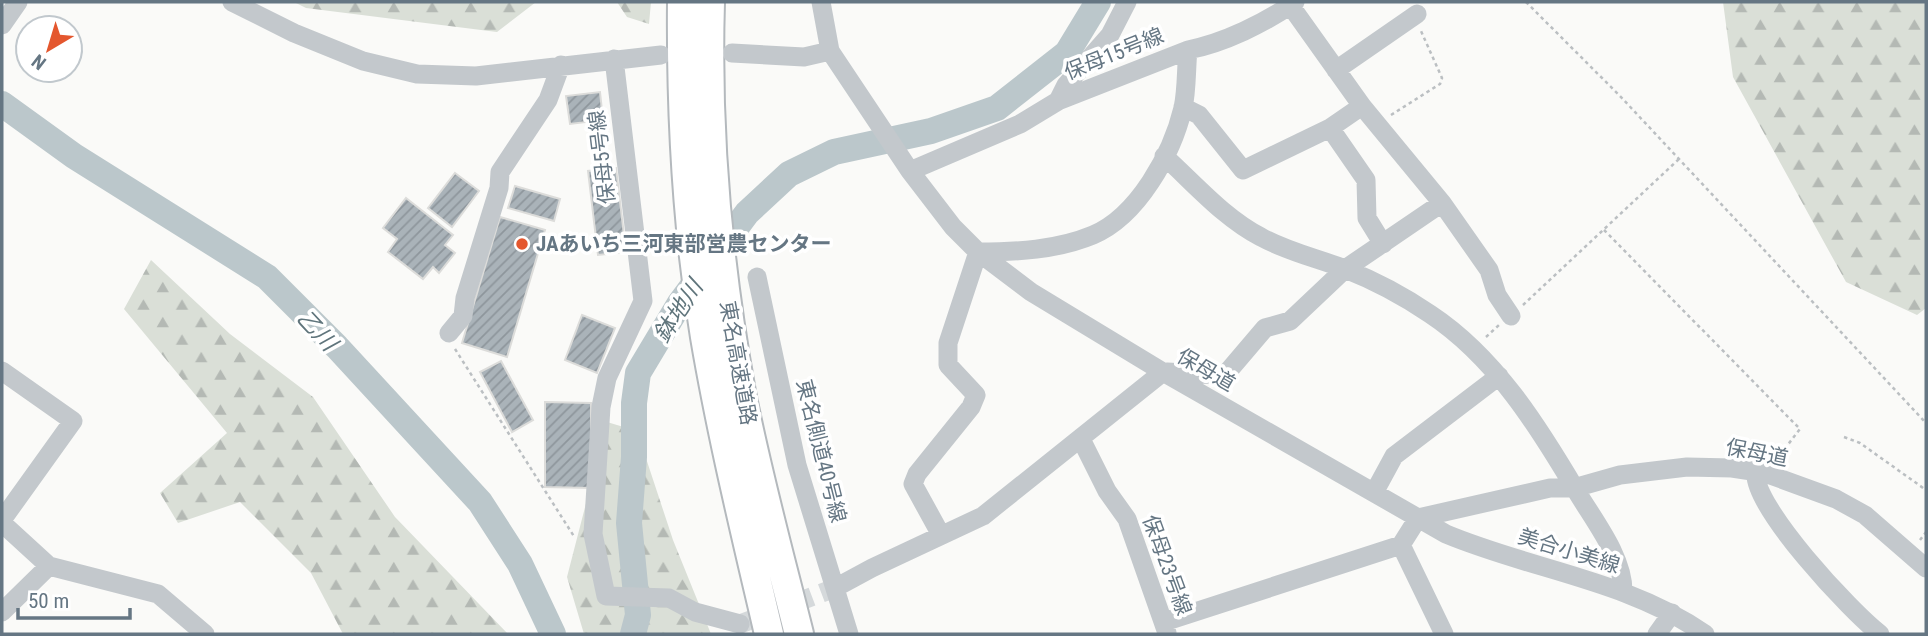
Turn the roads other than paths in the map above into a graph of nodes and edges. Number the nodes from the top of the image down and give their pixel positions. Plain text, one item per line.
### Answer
1 (18, 2) edge
2 (232, 2) edge
3 (682, 2) edge
4 (710, 2) edge
5 (821, 2) edge
6 (1127, 2) edge
7 (1292, 3) edge
8 (1417, 14) road end
9 (3, 23) edge
10 (1188, 50) junction
11 (831, 51) junction
12 (732, 53) dead end
13 (661, 55) dead end
14 (614, 59) junction
15 (561, 65) junction
16 (1336, 70) junction
17 (1058, 101) junction
18 (1362, 106) junction
19 (1183, 107) junction
20 (1330, 128) junction
21 (1164, 156) junction
22 (906, 164) junction
23 (1442, 204) junction
24 (1383, 244) junction
25 (978, 252) junction
26 (1345, 269) junction
27 (757, 277) dead end
28 (1511, 316) road end
29 (449, 333) road end
30 (2, 371) edge
31 (1163, 372) junction
32 (1499, 376) junction
33 (1080, 439) junction
34 (1760, 473) junction
35 (1574, 488) junction
36 (1375, 491) junction
37 (1418, 518) junction
38 (2, 521) edge
39 (941, 535) junction
40 (1401, 545) junction
41 (1919, 561) edge
42 (49, 566) junction
43 (835, 588) junction
44 (1623, 592) junction
45 (2, 612) edge
46 (1672, 613) junction
47 (740, 625) tunnel mouth
48 (1166, 628) edge
49 (205, 634) edge
50 (769, 634) edge
51 (799, 634) edge
52 (849, 634) edge
53 (1444, 634) edge
54 (1657, 634) edge
55 (1705, 634) edge
56 (1880, 634) edge

1 - 9 street
2 - 15 street
3 - 50 highway, 東名高速道路
4 - 51 highway, 東名高速道路
5 - 11 street
6 - 17 street
7 - 10 street, 保母15号線
7 - 16 street
8 - 16 street
10 - 17 street, 保母15号線
10 - 19 street
11 - 12 street
11 - 22 street, 保母道
13 - 14 street
14 - 15 street
14 - 47 street, 保母5号線
15 - 29 street
16 - 18 street
17 - 22 street, 保母15号線
18 - 20 street
18 - 23 street
19 - 20 street
19 - 21 street
20 - 24 street
21 - 25 street
21 - 26 street
22 - 25 street, 保母道
23 - 24 street
23 - 28 street
24 - 26 street
25 - 31 street, 保母道
25 - 39 street
26 - 31 street
26 - 32 street
27 - 43 street, 東名側道40号線
30 - 38 street
31 - 33 street
31 - 36 street, 保母道
32 - 35 street
32 - 36 street
33 - 39 street
33 - 48 street, 保母23号線
34 - 35 street, 保母道
34 - 41 street, 保母道
34 - 56 street
35 - 37 street, 保母道
35 - 44 street
36 - 37 street, 保母道
37 - 40 street
37 - 44 street, 美合小美線
38 - 42 street
39 - 43 street
40 - 48 street
40 - 53 street
42 - 45 street
42 - 49 street
43 - 52 street, 東名側道40号線
44 - 46 street, 美合小美線
46 - 54 street
46 - 55 street, 美合小美線

